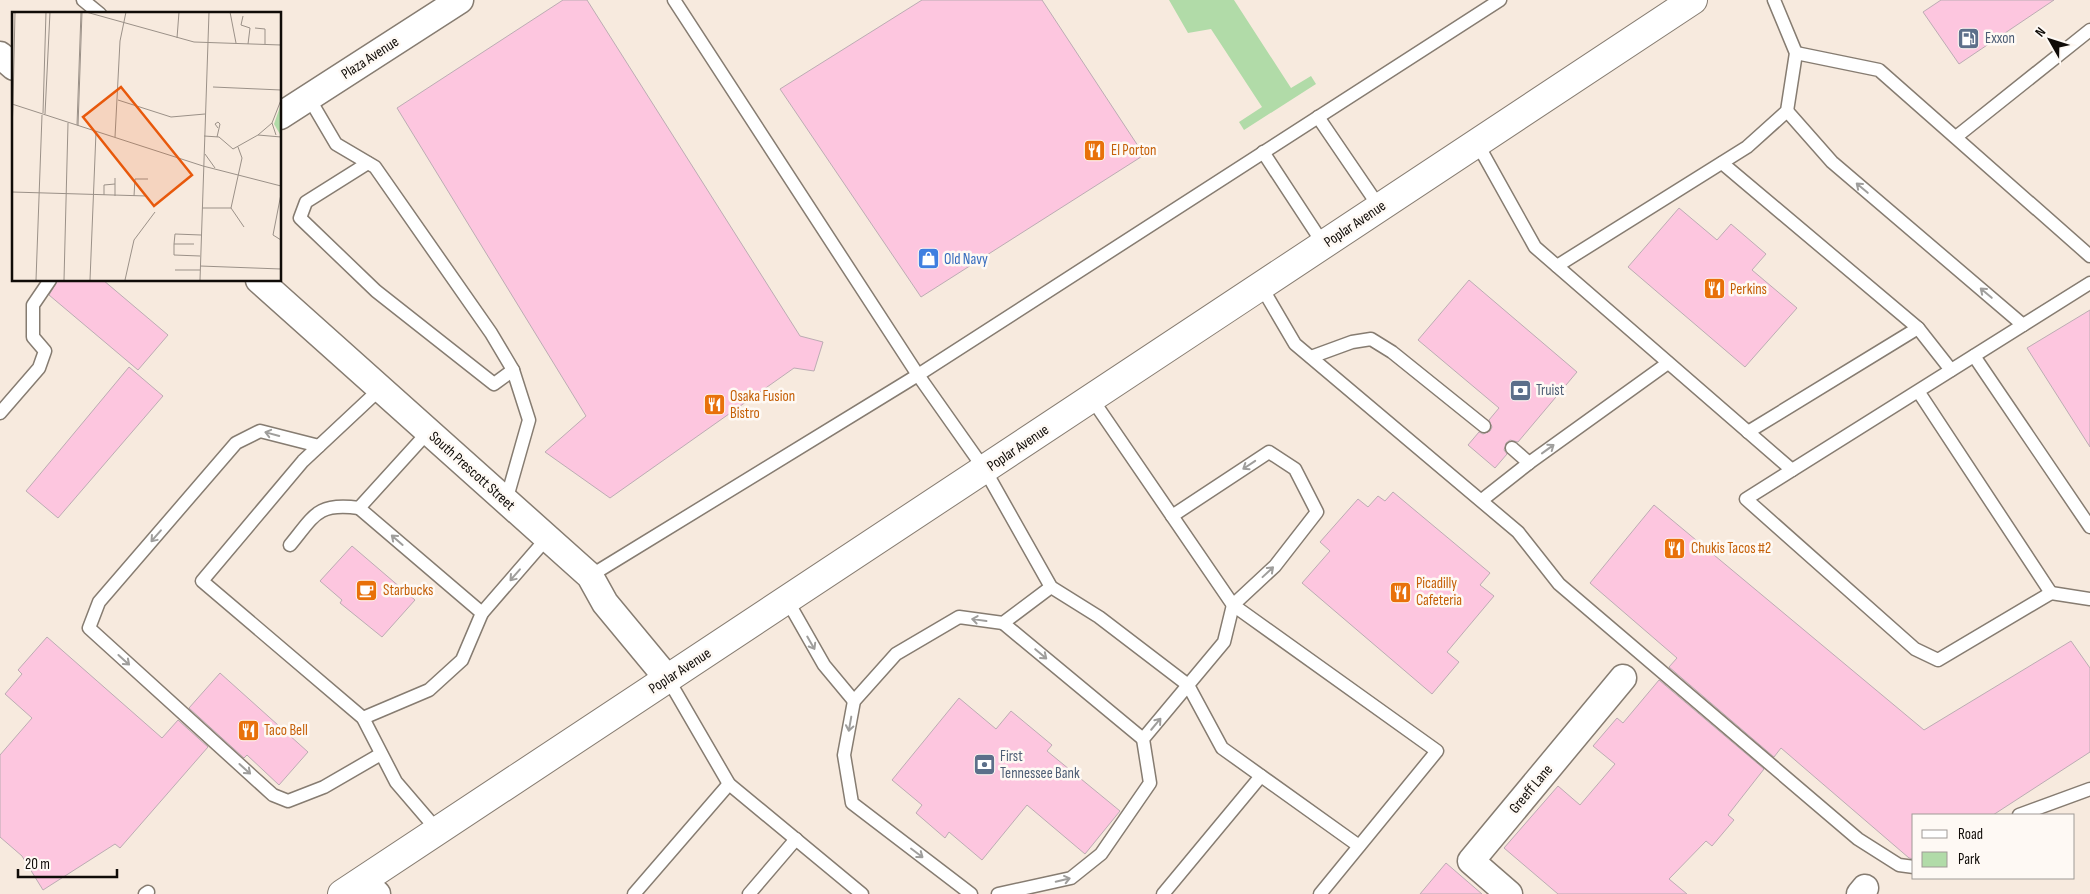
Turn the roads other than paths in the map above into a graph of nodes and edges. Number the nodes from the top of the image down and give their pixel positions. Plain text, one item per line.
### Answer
1 (83, 0) edge
2 (460, 0) edge
3 (674, 0) edge
4 (1500, 0) edge
5 (1693, 0) edge
6 (1774, 0) edge
7 (98, 12) edge
8 (2090, 30) edge
9 (1796, 53) junction
10 (0, 55) edge
11 (12, 65) edge
12 (308, 98) junction
13 (1787, 111) junction
14 (281, 115) edge
15 (1318, 116) junction
16 (1956, 137) junction
17 (1477, 143) junction
18 (1262, 152) junction
19 (368, 163) junction
20 (1722, 163) junction
21 (1380, 208) junction
22 (1324, 245) junction
23 (2090, 256) edge
24 (1557, 266) junction
25 (49, 281) edge
26 (259, 281) edge
27 (2090, 283) edge
28 (1261, 286) junction
29 (2024, 325) junction
30 (1918, 328) junction
31 (1974, 356) junction
32 (1311, 357) junction
33 (1668, 363) junction
34 (513, 370) junction
35 (1951, 370) junction
36 (918, 375) junction
37 (380, 389) junction
38 (1918, 391) junction
39 (1092, 399) junction
40 (0, 414) edge
41 (1484, 426) dead end
42 (428, 432) junction
43 (1748, 432) junction
44 (319, 446) junction
45 (1512, 448) dead end
46 (1529, 463) junction
47 (985, 470) junction
48 (1792, 470) junction
49 (1482, 500) junction
50 (506, 501) junction
51 (359, 508) junction
52 (1172, 516) junction
53 (2090, 527) edge
54 (547, 538) junction
55 (290, 545) dead end
56 (590, 576) junction
57 (1051, 587) junction
58 (2052, 593) junction
59 (2090, 599) edge
60 (787, 600) junction
61 (1233, 605) junction
62 (482, 613) junction
63 (1003, 623) junction
64 (1623, 678) dead end
65 (668, 679) junction
66 (1188, 685) junction
67 (854, 701) junction
68 (363, 718) junction
69 (1143, 739) junction
70 (382, 754) junction
71 (1261, 776) junction
72 (729, 784) junction
73 (2090, 789) edge
74 (2022, 814) edge
75 (438, 831) junction
76 (796, 839) junction
77 (1359, 846) junction
78 (1912, 866) edge
79 (361, 890) edge
80 (1006, 893) edge
81 (634, 894) edge
82 (749, 894) edge
83 (862, 894) edge
84 (971, 894) edge
85 (1163, 894) edge
86 (1320, 894) edge
87 (1509, 894) edge

1 - 7 lane
2 - 12 street, Plaza Avenue
3 - 36 lane
4 - 15 lane
5 - 17 main road, Poplar Avenue
6 - 9 lane
8 - 16 lane
9 - 13 lane
9 - 16 lane
10 - 11 street
12 - 14 street, Plaza Avenue
12 - 19 lane
13 - 20 lane
29 -> 13 lane
15 - 18 lane
15 - 21 lane
16 - 23 lane
17 - 21 main road, Poplar Avenue
17 - 24 lane
18 - 22 lane
18 - 36 lane
19 - 34 lane
19 - 34 lane
20 - 24 lane
20 - 30 lane
21 - 22 main road, Poplar Avenue
22 - 28 main road, Poplar Avenue
24 - 33 lane
25 - 40 lane
26 - 37 street, South Prescott Street
27 - 29 lane
28 - 32 lane
28 - 39 main road, Poplar Avenue
29 - 31 lane
30 - 35 lane
30 - 43 lane
31 - 35 lane
31 - 53 lane
32 - 41 lane
32 - 49 lane
33 - 43 lane
46 -> 33 lane
34 - 50 lane
35 - 38 lane
36 - 47 lane
36 - 56 lane
37 - 42 street, South Prescott Street
37 - 44 lane
38 - 48 lane
38 - 58 lane
39 - 47 main road, Poplar Avenue
39 - 52 lane
42 - 50 street, South Prescott Street
42 - 51 lane
43 - 48 lane
44 - 68 lane
44 -> 70 lane
45 - 46 lane
46 - 49 lane
47 - 57 lane
47 - 60 main road, Poplar Avenue
48 - 58 lane
49 - 78 lane
50 - 54 street, South Prescott Street
51 - 55 lane
62 -> 51 lane
52 - 61 lane
61 -> 52 lane
54 - 56 street, South Prescott Street
54 -> 62 lane
56 - 65 street, South Prescott Street
57 - 63 lane
57 - 66 lane
58 - 59 lane
60 - 65 main road, Poplar Avenue
60 -> 67 lane
61 - 66 lane
61 - 77 lane
62 - 68 lane
63 -> 67 lane
63 -> 69 lane
64 - 87 street, Greeff Lane
65 - 72 lane
65 - 75 main road, Poplar Avenue
69 -> 66 lane
66 - 71 lane
67 -> 84 lane
68 - 70 lane
80 -> 69 lane
70 - 75 lane
71 - 77 lane
71 - 85 lane
72 - 76 lane
72 - 81 lane
73 - 74 lane
75 - 79 main road, Poplar Avenue
76 - 82 lane
76 - 83 lane
77 - 86 lane

